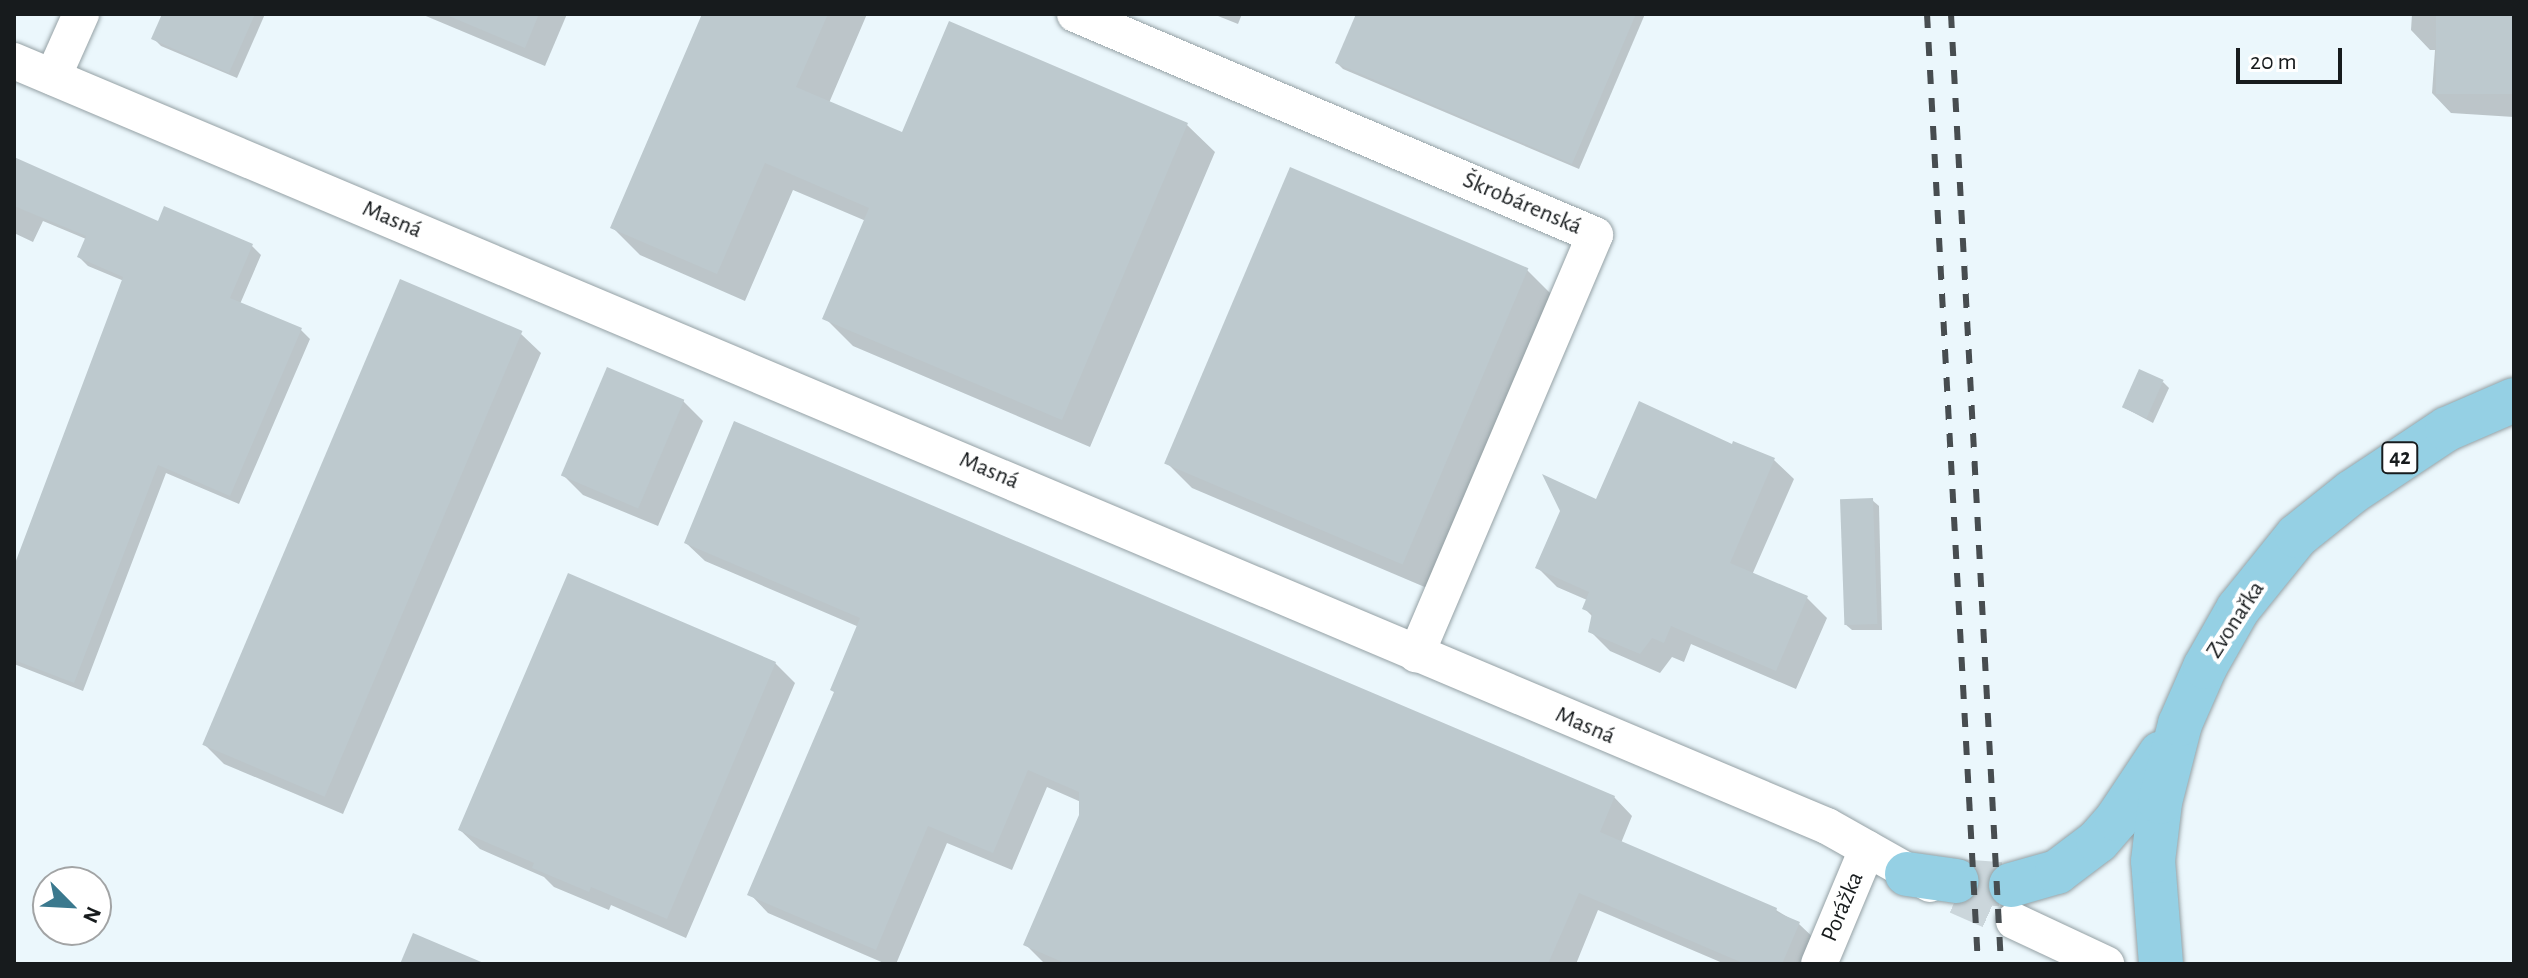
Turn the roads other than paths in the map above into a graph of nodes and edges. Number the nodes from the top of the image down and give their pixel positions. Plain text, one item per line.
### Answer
1 (81, 14) edge
2 (1075, 14) edge
3 (14, 61) edge
4 (53, 77) junction
5 (2514, 400) edge
6 (1416, 654) junction
7 (2180, 724) junction
8 (1867, 849) junction
9 (1907, 874) joint
10 (1957, 888) tunnel mouth
11 (2013, 903) joint
12 (1819, 964) edge
13 (2106, 964) edge
14 (2161, 964) edge

1 - 4 street
2 - 6 street, Škrobárenská
3 - 4 street, Masná
4 - 6 street, Masná
5 - 7 main road, Zvonařka / 42
6 - 8 street, Masná
7 - 11 main road
7 - 14 main road, Zvonařka / 42
8 - 9 street, Masná
8 - 12 street, Porážka
9 - 10 main road
11 - 13 street

